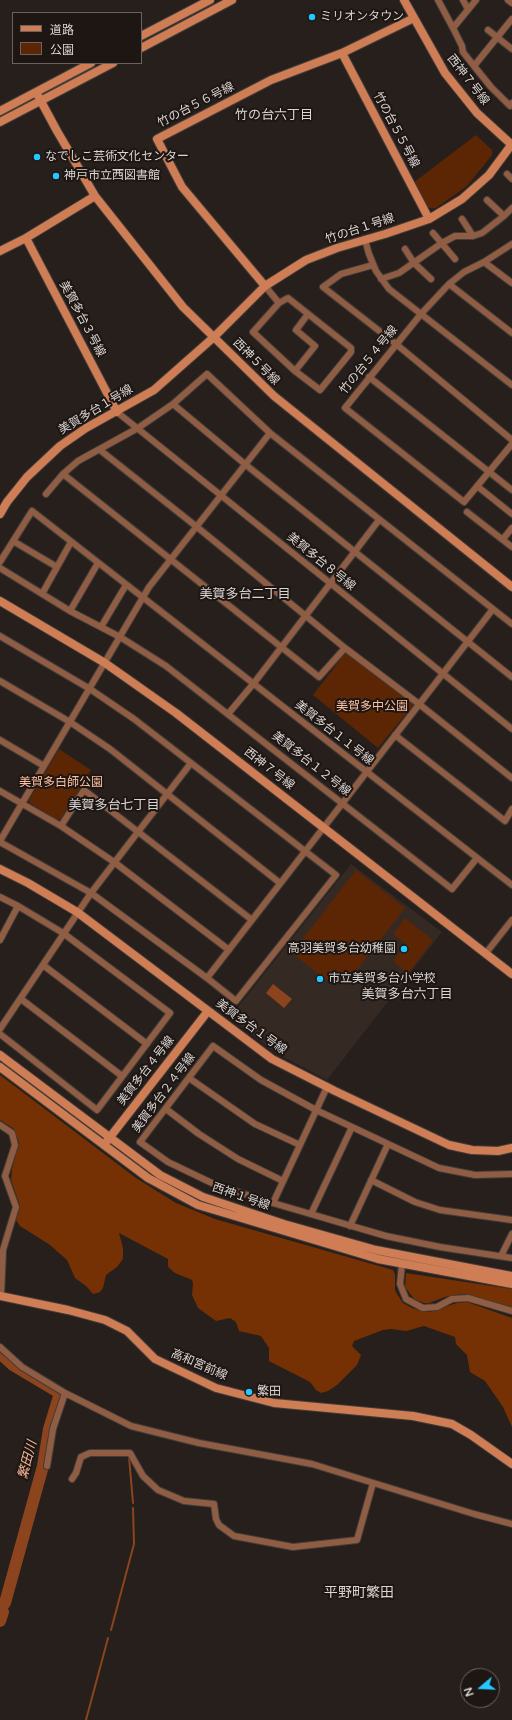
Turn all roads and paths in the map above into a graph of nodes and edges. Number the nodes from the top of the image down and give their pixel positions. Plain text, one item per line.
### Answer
1 (210, 0) edge
2 (232, 0) edge
3 (404, 0) edge
4 (438, 0) edge
5 (463, 0) edge
6 (476, 0) edge
7 (508, 0) edge
8 (512, 3) edge
9 (468, 9) junction
10 (414, 18) junction
11 (512, 19) edge
12 (453, 28) junction
13 (488, 30) dead end
14 (142, 35) edge
15 (497, 37) junction
16 (142, 47) edge
17 (512, 49) edge
18 (342, 53) junction
19 (89, 64) edge
20 (111, 64) edge
21 (474, 66) junction
22 (36, 92) junction
23 (41, 101) junction
24 (512, 103) edge
25 (0, 111) edge
26 (0, 122) edge
27 (512, 144) edge
28 (95, 196) junction
29 (487, 200) dead end
30 (512, 208) edge
31 (504, 216) junction
32 (429, 219) junction
33 (462, 219) dead end
34 (433, 233) dead end
35 (473, 236) junction
36 (26, 238) junction
37 (365, 240) junction
38 (442, 243) junction
39 (512, 244) edge
40 (405, 249) dead end
41 (0, 251) edge
42 (455, 259) dead end
43 (484, 262) junction
44 (414, 263) junction
45 (373, 265) junction
46 (381, 279) junction
47 (431, 279) dead end
48 (512, 283) edge
49 (449, 284) junction
50 (265, 286) junction
51 (279, 304) junction
52 (308, 314) junction
53 (421, 314) junction
54 (512, 333) edge
55 (214, 337) junction
56 (396, 344) junction
57 (295, 371) junction
58 (369, 377) junction
59 (512, 385) edge
60 (173, 404) junction
61 (117, 412) junction
62 (138, 428) junction
63 (270, 433) junction
64 (512, 440) edge
65 (512, 444) edge
66 (100, 450) junction
67 (246, 465) junction
68 (489, 472) junction
69 (63, 474) junction
70 (477, 486) junction
71 (512, 490) edge
72 (46, 494) dead end
73 (222, 496) junction
74 (3, 500) edge
75 (467, 512) dead end
76 (0, 514) edge
77 (512, 514) edge
78 (379, 520) junction
79 (197, 527) junction
80 (512, 528) edge
81 (503, 539) junction
82 (13, 541) junction
83 (71, 542) junction
84 (512, 547) edge
85 (355, 552) junction
86 (171, 560) junction
87 (0, 562) edge
88 (98, 563) junction
89 (57, 567) junction
90 (0, 568) edge
91 (330, 584) junction
92 (126, 585) junction
93 (512, 587) edge
94 (42, 594) junction
95 (143, 598) junction
96 (0, 601) edge
97 (493, 609) junction
98 (70, 611) junction
99 (305, 616) junction
100 (512, 624) edge
101 (101, 627) junction
102 (0, 636) edge
103 (120, 637) junction
104 (468, 641) junction
105 (280, 647) junction
106 (345, 648) junction
107 (105, 663) junction
108 (443, 673) junction
109 (512, 677) edge
110 (0, 681) edge
111 (254, 683) junction
112 (90, 689) junction
113 (419, 704) junction
114 (228, 714) junction
115 (70, 722) junction
116 (512, 729) edge
117 (395, 735) junction
118 (0, 740) edge
119 (191, 763) junction
120 (44, 766) junction
121 (366, 772) junction
122 (512, 778) edge
123 (0, 791) edge
124 (167, 794) junction
125 (342, 803) junction
126 (22, 804) junction
127 (512, 808) edge
128 (61, 826) junction
129 (324, 827) junction
130 (138, 831) junction
131 (0, 841) edge
132 (305, 851) junction
133 (477, 858) junction
134 (114, 862) junction
135 (0, 869) edge
136 (280, 883) junction
137 (512, 885) edge
138 (91, 893) junction
139 (0, 897) edge
140 (18, 906) junction
141 (77, 912) junction
142 (252, 920) junction
143 (512, 922) edge
144 (63, 933) junction
145 (0, 940) edge
146 (229, 950) junction
147 (486, 953) junction
148 (43, 965) junction
149 (512, 974) edge
150 (207, 978) junction
151 (21, 999) junction
152 (208, 1011) junction
153 (0, 1029) edge
154 (0, 1034) edge
155 (147, 1044) junction
156 (0, 1055) edge
157 (0, 1066) edge
158 (122, 1076) junction
159 (189, 1078) junction
160 (327, 1087) junction
161 (166, 1109) junction
162 (316, 1110) junction
163 (0, 1125) edge
164 (352, 1127) junction
165 (111, 1137) junction
166 (388, 1144) junction
167 (104, 1145) junction
168 (300, 1145) junction
169 (512, 1148) edge
170 (512, 1174) edge
171 (371, 1180) junction
172 (283, 1181) junction
173 (273, 1203) junction
174 (311, 1214) junction
175 (512, 1220) edge
176 (350, 1226) junction
177 (512, 1234) edge
178 (501, 1256) junction
179 (512, 1258) edge
180 (402, 1264) junction
181 (512, 1276) edge
182 (512, 1284) edge
183 (0, 1296) edge
184 (512, 1311) edge
185 (0, 1347) edge
186 (65, 1393) junction
187 (512, 1464) edge
188 (47, 1466) dead end
189 (72, 1479) dead end
190 (373, 1483) junction
191 (512, 1524) edge

1 - 14 street
2 - 16 street
3 - 10 street, 西神７号線
4 - 12 street
5 - 9 street
6 - 9 street
7 - 8 street
9 - 12 street
10 - 18 street, 竹の台５６号線
10 - 27 street, 西神７号線
11 - 15 street
12 - 21 street
13 - 15 street
15 - 17 street
15 - 21 street
18 - 32 street, 竹の台５５号線
18 - 50 street, 竹の台５６号線
19 - 22 street
20 - 23 street
21 - 24 street
22 - 23 street, 西神５号線
22 - 25 street
23 - 26 street
23 - 28 street, 西神５号線
27 - 32 street, 竹の台１号線
28 - 36 street
28 - 55 street, 西神５号線
29 - 31 street
30 - 31 street
31 - 35 street
32 - 37 street, 竹の台１号線
33 - 35 street
34 - 38 street
35 - 38 street
36 - 41 street
36 - 61 street, 美賀多台３号線
37 - 45 street
37 - 50 street, 竹の台１号線
38 - 42 street
38 - 44 street
39 - 43 street, 竹の台５４号線
40 - 44 street
43 - 48 street
43 - 49 street, 竹の台５４号線
44 - 46 street
44 - 47 street
45 - 46 street
45 - 56 street
46 - 53 street
49 - 53 street, 竹の台５４号線
49 - 54 street
50 - 51 street
50 - 55 street, 竹の台１号線
51 - 52 street
51 - 57 street
52 - 57 street
52 - 57 street
53 - 56 street, 竹の台５４号線
53 - 59 street
55 - 61 street, 美賀多台１号線
55 - 93 street, 西神５号線
56 - 58 street, 竹の台５４号線
56 - 64 street
58 - 68 street
58 - 70 street, 竹の台５４号線
60 - 62 street
60 - 63 street
60 - 67 street
61 - 62 street, 美賀多台８号線
61 - 74 street, 美賀多台１号線
62 - 66 street
62 - 73 street, 美賀多台８号線
63 - 67 street
63 - 78 street
65 - 68 street, 竹の台５４号線
66 - 69 street
66 - 79 street
67 - 73 street
67 - 85 street
68 - 70 street, 竹の台５４号線
68 - 71 street
69 - 72 street
69 - 86 street
70 - 77 street
73 - 79 street
73 - 91 street, 美賀多台８号線
74 - 76 street, 美賀多台１号線
75 - 81 street
78 - 85 street
78 - 97 street
79 - 86 street
79 - 99 street
80 - 81 street
81 - 84 street
82 - 83 street, 美賀多台１１号線
82 - 87 street
82 - 89 street
83 - 88 street, 美賀多台１１号線
83 - 89 street
85 - 91 street
85 - 104 street
86 - 95 street
86 - 105 street
88 - 92 street, 美賀多台１１号線
88 - 98 street
89 - 94 street
90 - 94 street, 美賀多台１２号線
91 - 99 street
91 - 108 street, 美賀多台８号線
92 - 95 street, 美賀多台１１号線
92 - 101 street
94 - 98 street, 美賀多台１２号線
95 - 103 street
95 - 111 street, 美賀多台１１号線
96 - 107 street, 西神７号線
97 - 100 street
97 - 104 street
98 - 101 street, 美賀多台１２号線
99 - 105 street
99 - 106 street
101 - 103 street, 美賀多台１２号線
102 - 112 street
103 - 107 street
103 - 114 street, 美賀多台１２号線
104 - 108 street
104 - 109 street
105 - 106 street
105 - 111 street
106 - 113 street
107 - 112 street
107 - 129 street, 西神７号線
108 - 113 street
108 - 116 street, 美賀多台８号線
110 - 115 street
111 - 114 street
111 - 121 street, 美賀多台１１号線
112 - 115 street
112 - 119 street
113 - 117 street
113 - 122 street
114 - 125 street, 美賀多台１２号線
115 - 120 street
115 - 124 street
117 - 121 street
117 - 127 street
118 - 120 street
119 - 124 street
119 - 132 street
120 - 126 street
121 - 125 street
121 - 133 street, 美賀多台１１号線
123 - 126 street
124 - 130 street
124 - 136 street
125 - 129 street
125 - 133 street, 美賀多台１２号線
126 - 128 street
126 - 131 street
128 - 130 street
128 - 134 street
129 - 132 street
129 - 147 street, 西神７号線
130 - 134 street
130 - 142 street
131 - 138 street
132 - 136 street
132 - 150 street
133 - 137 street, 美賀多台１１号線
134 - 138 street
134 - 146 street
135 - 141 street, 美賀多台１号線
136 - 142 street
138 - 141 street
138 - 150 street
139 - 140 street
140 - 144 street
140 - 145 street
141 - 144 street
141 - 152 street, 美賀多台１号線
142 - 146 street
143 - 147 street
144 - 148 street
144 - 155 street
146 - 150 street
147 - 149 street, 西神７号線
148 - 151 street
148 - 155 street
151 - 153 street
151 - 158 street
152 - 160 street, 美賀多台１号線
152 - 165 street, 美賀多台４号線
154 - 158 street
155 - 158 street
156 - 165 street, 西神１号線
157 - 167 street, 西神１号線
159 - 161 street, 美賀多台２４号線
159 - 162 street, 美賀多台２４号線
159 - 168 street
160 - 162 street
160 - 169 street, 美賀多台１号線
161 - 172 street
161 - 173 street, 美賀多台２４号線
162 - 164 street, 美賀多台２４号線
162 - 168 street
163 - 183 street
164 - 166 street, 美賀多台２４号線
164 - 174 street
165 - 167 street, 美賀多台４号線
165 - 181 street, 西神１号線
166 - 170 street, 美賀多台２４号線
166 - 171 street
167 - 180 street, 西神１号線
168 - 172 street
171 - 175 street
171 - 176 street
172 - 173 street
173 - 174 street, 美賀多台２４号線
174 - 176 street, 美賀多台２４号線
176 - 178 street, 美賀多台２４号線
177 - 178 street
178 - 179 street, 美賀多台２４号線
180 - 182 street, 西神１号線
180 - 184 street
183 - 187 street, 高和宮前線
185 - 186 street
186 - 188 street
186 - 190 street
189 - 190 street
190 - 191 street

